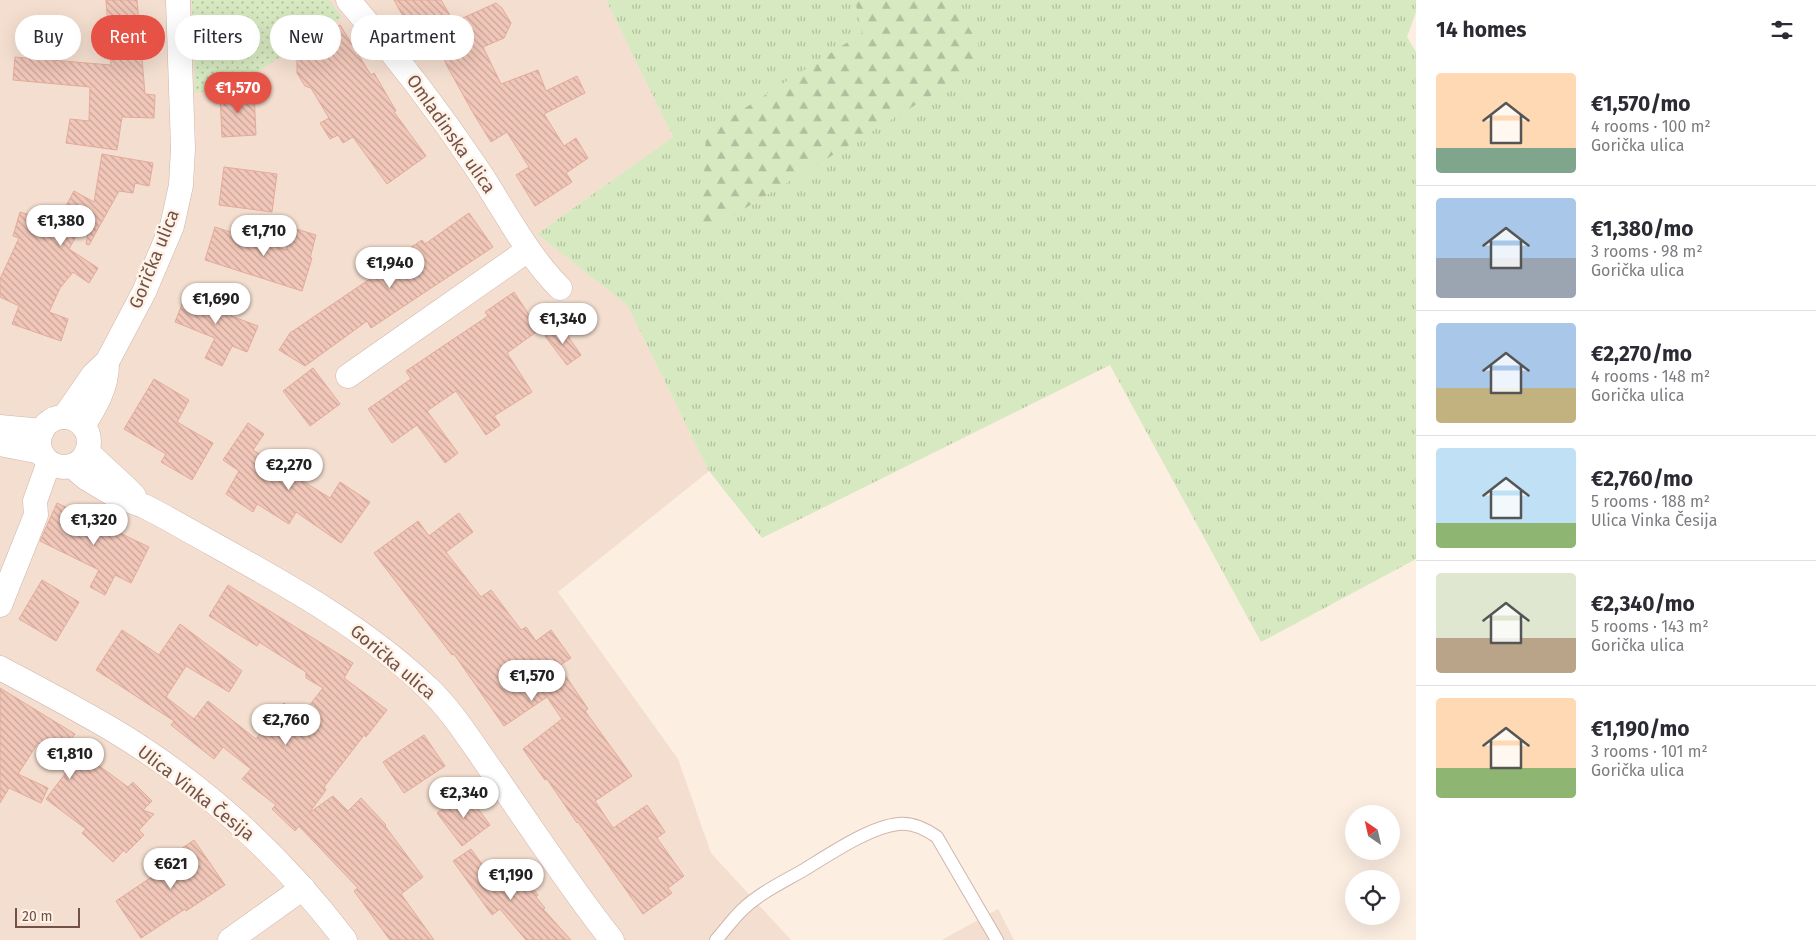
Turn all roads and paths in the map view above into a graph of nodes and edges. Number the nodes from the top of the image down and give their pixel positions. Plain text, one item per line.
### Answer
1 (178, 0) edge
2 (348, 0) edge
3 (528, 250) junction
4 (560, 288) dead end
5 (348, 376) dead end
6 (73, 422) junction
7 (0, 426) edge
8 (0, 444) edge
9 (59, 455) junction
10 (0, 605) edge
11 (0, 668) edge
12 (303, 888) junction
13 (230, 940) edge
14 (345, 940) edge
15 (612, 940) edge
16 (716, 940) edge
17 (997, 940) edge

1 - 6 street, Gorička ulica
2 - 3 street, Omladinska ulica
3 - 4 street, Omladinska ulica
3 - 5 street
6 - 9 street
6 - 9 street
7 - 9 street
8 - 9 street
9 - 10 street
9 - 15 street, Gorička ulica
11 - 12 street, Ulica Vinka Česija
12 - 13 street
12 - 14 street, Ulica Vinka Česija
16 - 17 lane

